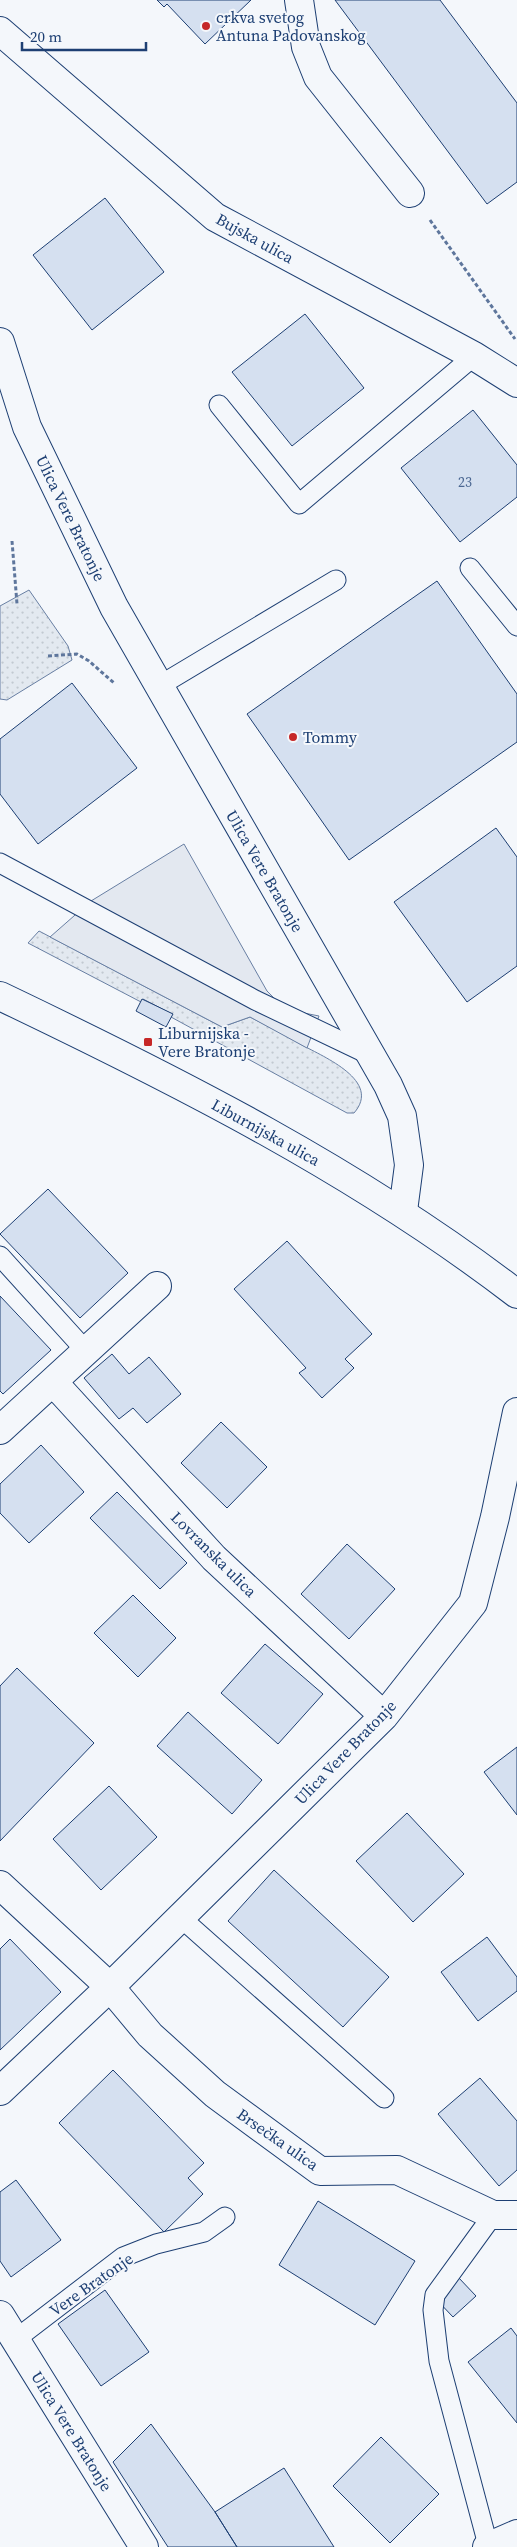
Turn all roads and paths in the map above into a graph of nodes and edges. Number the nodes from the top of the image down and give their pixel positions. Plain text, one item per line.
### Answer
1 (299, 0) edge
2 (0, 31) edge
3 (410, 193) dead end
4 (426, 215) dead end
5 (513, 335) dead end
6 (0, 342) edge
7 (474, 356) junction
8 (517, 383) edge
9 (218, 405) dead end
10 (12, 541) dead end
11 (470, 568) dead end
12 (336, 580) dead end
13 (17, 604) dead end
14 (517, 626) edge
15 (48, 656) dead end
16 (90, 661) dead end
17 (159, 686) junction
18 (0, 863) edge
19 (0, 996) edge
20 (370, 1055) junction
21 (403, 1211) junction
22 (0, 1256) edge
23 (157, 1286) dead end
24 (517, 1294) edge
25 (86, 1350) junction
26 (53, 1382) junction
27 (517, 1412) edge
28 (0, 1430) edge
29 (384, 1716) junction
30 (0, 1885) edge
31 (180, 1917) junction
32 (110, 1986) junction
33 (0, 2091) edge
34 (384, 2098) dead end
35 (505, 2215) edge
36 (225, 2217) dead end
37 (0, 2315) edge
38 (16, 2339) junction
39 (517, 2534) edge
40 (488, 2546) edge
41 (144, 2547) edge

1 - 3 street
2 - 7 street, Bujska ulica
4 - 5 path
6 - 17 street, Ulica Vere Bratonje
7 - 8 street, Bujska ulica
7 - 9 lane
10 - 13 path
11 - 14 lane
12 - 17 lane
15 - 16 path
17 - 20 street, Ulica Vere Bratonje
18 - 20 lane
19 - 21 street, Liburnijska ulica
20 - 21 street, Ulica Vere Bratonje
21 - 24 street, Liburnijska ulica
22 - 25 lane
23 - 25 street
25 - 26 street
26 - 28 street
26 - 29 street, Lovranska ulica
27 - 29 street, Ulica Vere Bratonje
29 - 31 street, Ulica Vere Bratonje
30 - 32 street
31 - 32 street, Ulica Vere Bratonje
31 - 34 lane
32 - 33 street, Ulica Vere Bratonje
32 - 35 street, Brsečka ulica
35 - 40 lane
36 - 38 lane, Vere Bratonje
37 - 38 street, Ulica Vere Bratonje
38 - 41 street, Ulica Vere Bratonje
39 - 40 street

